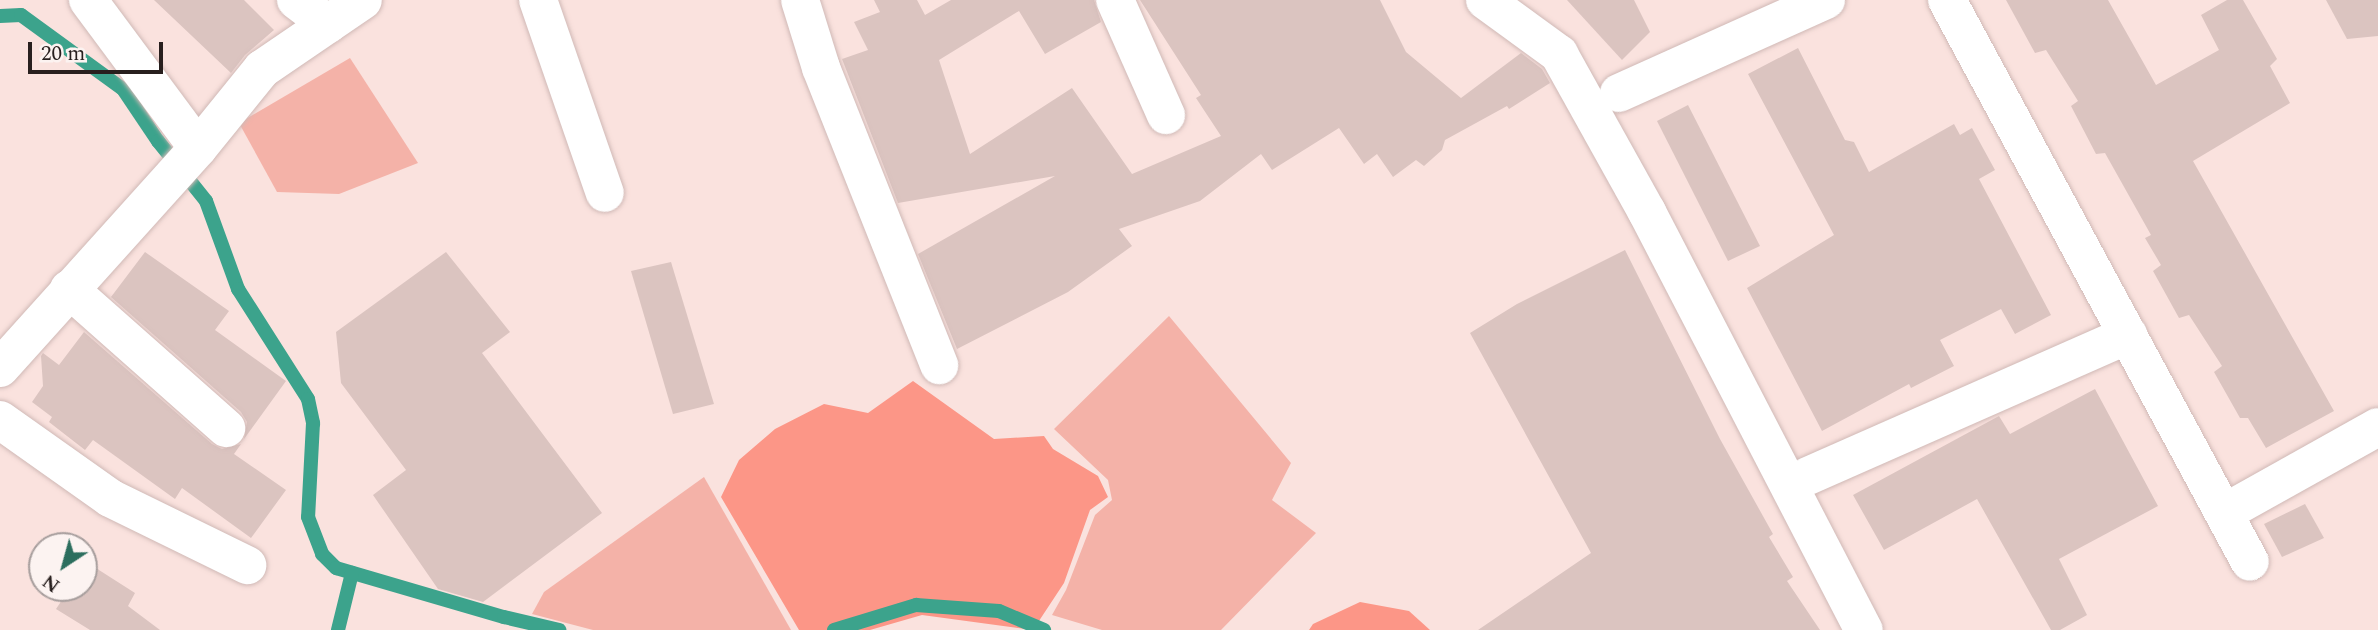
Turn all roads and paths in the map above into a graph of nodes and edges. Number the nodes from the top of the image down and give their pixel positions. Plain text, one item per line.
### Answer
1 (88, 0) edge
2 (296, 0) edge
3 (363, 0) edge
4 (538, 0) edge
5 (800, 0) edge
6 (1115, 0) edge
7 (1485, 0) edge
8 (1517, 0) edge
9 (1826, 0) edge
10 (1947, 0) edge
11 (328, 24) junction
12 (1573, 40) dead end
13 (1619, 93) dead end
14 (1166, 115) dead end
15 (198, 148) junction
16 (605, 193) dead end
17 (69, 289) junction
18 (2127, 335) junction
19 (939, 365) dead end
20 (0, 368) edge
21 (0, 420) edge
22 (2378, 427) edge
23 (226, 428) dead end
24 (1808, 476) dead end
25 (2224, 513) junction
26 (2250, 562) dead end
27 (247, 565) dead end
28 (1864, 630) edge

1 - 15 street
2 - 11 street
3 - 11 street
4 - 16 street
5 - 19 street
6 - 14 street
7 - 28 street
8 - 12 street
9 - 13 street
10 - 18 street
11 - 15 street
15 - 17 street
17 - 20 street
17 - 23 street
18 - 24 street
18 - 25 street
21 - 27 street
22 - 25 street
25 - 26 street

